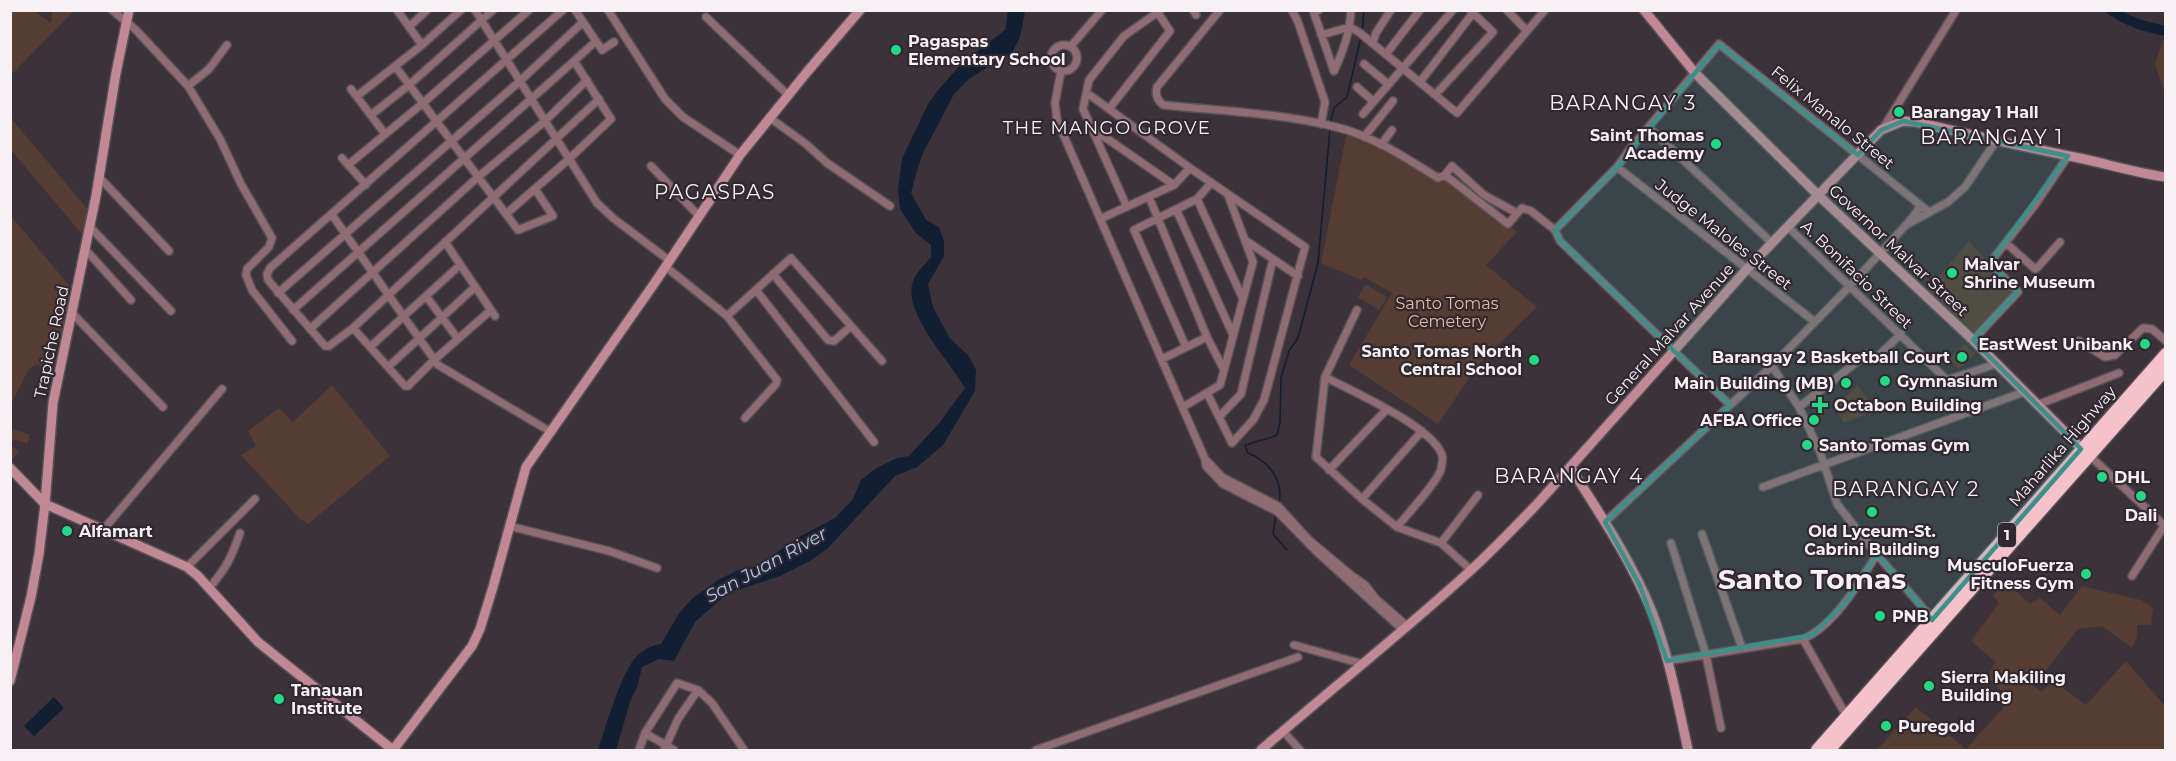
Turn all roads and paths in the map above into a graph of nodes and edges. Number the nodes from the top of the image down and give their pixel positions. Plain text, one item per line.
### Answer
1 (112, 10) edge
2 (129, 10) edge
3 (397, 10) edge
4 (427, 10) edge
5 (461, 10) edge
6 (475, 10) edge
7 (493, 10) edge
8 (529, 10) edge
9 (563, 10) edge
10 (575, 10) edge
11 (608, 10) edge
12 (860, 10) edge
13 (1102, 10) edge
14 (1220, 10) edge
15 (1292, 10) edge
16 (1351, 10) edge
17 (1391, 10) edge
18 (1420, 10) edge
19 (1453, 10) edge
20 (1545, 10) edge
21 (1644, 10) edge
22 (1316, 11) edge
23 (1509, 11) edge
24 (1160, 12) edge
25 (1472, 12) edge
26 (1955, 12) dead end
27 (706, 17) dead end
28 (127, 21) junction
29 (482, 21) junction
30 (583, 22) junction
31 (409, 27) junction
32 (1350, 27) junction
33 (1527, 31) junction
34 (1321, 35) junction
35 (494, 41) junction
36 (596, 41) junction
37 (614, 42) dead end
38 (1373, 42) junction
39 (227, 45) dead end
40 (422, 45) junction
41 (1071, 46) junction
42 (1386, 54) junction
43 (507, 60) junction
44 (574, 61) junction
45 (1364, 64) dead end
46 (395, 66) junction
47 (1402, 69) junction
48 (1061, 71) junction
49 (1695, 73) junction
50 (587, 80) junction
51 (520, 81) junction
52 (1420, 82) junction
53 (1388, 84) junction
54 (409, 85) junction
55 (188, 86) junction
56 (1357, 87) dead end
57 (351, 89) dead end
58 (1087, 93) junction
59 (788, 95) junction
60 (1435, 95) junction
61 (357, 96) junction
62 (599, 99) junction
63 (531, 100) junction
64 (1373, 101) junction
65 (1393, 101) dead end
66 (423, 103) junction
67 (1109, 109) junction
68 (1363, 114) dead end
69 (371, 115) junction
70 (770, 118) junction
71 (545, 121) junction
72 (437, 122) junction
73 (1321, 124) junction
74 (1649, 128) junction
75 (1392, 130) dead end
76 (1881, 130) junction
77 (1093, 131) junction
78 (385, 134) junction
79 (1365, 137) junction
80 (557, 140) junction
81 (451, 141) junction
82 (1996, 141) junction
83 (1381, 145) junction
84 (740, 155) junction
85 (1858, 155) junction
86 (2068, 156) junction
87 (342, 158) dead end
88 (464, 158) junction
89 (569, 159) junction
90 (348, 165) junction
91 (651, 166) dead end
92 (1617, 167) junction
93 (1190, 168) junction
94 (1445, 175) junction
95 (99, 177) junction
96 (478, 177) junction
97 (2166, 177) edge
98 (1211, 183) junction
99 (366, 185) junction
100 (1174, 185) junction
101 (536, 189) junction
102 (1227, 195) junction
103 (1819, 196) junction
104 (493, 197) junction
105 (1149, 197) junction
106 (1197, 199) junction
107 (890, 206) dead end
108 (1921, 206) junction
109 (1127, 207) junction
110 (1176, 209) junction
111 (1929, 212) junction
112 (1516, 213) junction
113 (506, 214) junction
114 (332, 215) junction
115 (699, 216) junction
116 (1158, 218) junction
117 (1100, 219) junction
118 (1906, 225) junction
119 (90, 227) junction
120 (1788, 227) junction
121 (1555, 230) junction
122 (345, 234) junction
123 (1245, 240) junction
124 (445, 242) junction
125 (2060, 242) dead end
126 (1772, 243) junction
127 (2006, 243) junction
128 (85, 249) junction
129 (1259, 250) junction
130 (169, 251) dead end
131 (358, 253) junction
132 (1250, 254) junction
133 (1880, 254) junction
134 (1273, 259) junction
135 (668, 264) junction
136 (460, 265) junction
137 (1747, 269) junction
138 (372, 272) junction
139 (773, 274) junction
140 (1298, 276) junction
141 (1850, 286) junction
142 (475, 287) junction
143 (756, 290) junction
144 (278, 293) junction
145 (388, 295) junction
146 (426, 296) junction
147 (1243, 299) junction
148 (131, 300) dead end
149 (293, 310) junction
150 (1357, 310) dead end
151 (171, 311) dead end
152 (72, 313) junction
153 (403, 316) junction
154 (728, 316) junction
155 (442, 317) junction
156 (1815, 322) junction
157 (851, 326) junction
158 (353, 328) junction
159 (310, 329) junction
160 (1901, 334) junction
161 (1233, 336) junction
162 (1207, 337) junction
163 (419, 338) junction
164 (458, 339) junction
165 (1973, 340) junction
166 (292, 341) dead end
167 (2079, 341) dead end
168 (2166, 341) edge
169 (370, 347) junction
170 (1186, 347) junction
171 (1674, 351) junction
172 (2166, 354) edge
173 (1162, 359) junction
174 (434, 360) junction
175 (882, 361) dead end
176 (1996, 364) junction
177 (1772, 366) junction
178 (388, 367) junction
179 (2166, 369) edge
180 (1224, 370) junction
181 (2119, 373) dead end
182 (1325, 376) junction
183 (222, 389) dead end
184 (2024, 392) junction
185 (1207, 393) junction
186 (1730, 405) junction
187 (2037, 405) junction
188 (163, 407) dead end
189 (1183, 407) junction
190 (1799, 407) junction
191 (1387, 409) junction
192 (1219, 417) junction
193 (745, 418) dead end
194 (1422, 431) junction
195 (551, 432) junction
196 (874, 442) dead end
197 (2086, 453) junction
198 (1826, 464) junction
199 (1570, 467) junction
200 (10, 468) edge
201 (1329, 470) junction
202 (1763, 487) dead end
203 (1478, 495) dead end
204 (255, 499) dead end
205 (1362, 499) junction
206 (45, 504) junction
207 (1605, 522) junction
208 (509, 526) junction
209 (1397, 527) junction
210 (2165, 527) edge
211 (103, 530) junction
212 (240, 533) dead end
213 (1702, 534) dead end
214 (1441, 543) junction
215 (1671, 543) dead end
216 (1877, 554) junction
217 (187, 567) junction
218 (657, 568) dead end
219 (1471, 570) junction
220 (2132, 576) dead end
221 (209, 588) junction
222 (1936, 623) junction
223 (1405, 628) junction
224 (1803, 639) junction
225 (1294, 645) dead end
226 (1742, 648) junction
227 (1706, 655) junction
228 (1298, 657) dead end
229 (1667, 661) junction
230 (1363, 664) junction
231 (10, 681) edge
232 (698, 690) junction
233 (1847, 717) junction
234 (1721, 728) dead end
235 (1283, 731) junction
236 (645, 733) junction
237 (664, 748) edge
238 (393, 750) edge
239 (639, 750) edge
240 (674, 750) edge
241 (744, 750) edge
242 (1036, 750) edge
243 (1261, 750) edge
244 (1300, 750) edge
245 (1689, 750) edge
246 (1817, 750) edge
247 (1829, 750) edge

1 - 28 street
2 - 28 main road, Trapiche Road
3 - 31 street
4 - 31 street
5 - 40 street
6 - 29 street
7 - 29 street
8 - 35 street
9 - 43 street
10 - 30 street
11 - 84 street
12 - 59 main road
13 - 41 street
14 - 73 street
15 - 73 street
16 - 32 street
17 - 38 street
18 - 42 street
19 - 47 street
20 - 33 street
21 - 49 main road, Governor Malvar Street
22 - 34 street
23 - 33 street
24 - 58 street
24 - 67 street
25 - 52 street
25 - 60 street
26 - 76 street
27 - 59 street
28 - 55 street
28 - 95 main road, Trapiche Road
29 - 35 street
29 - 54 street
30 - 36 street
30 - 51 street
31 - 40 street
32 - 34 street
32 - 34 street
32 - 38 street
33 - 60 street
35 - 43 street
35 - 66 street
36 - 37 street
36 - 44 street
38 - 42 street
39 - 55 street
40 - 46 street
41 - 48 street
41 - 48 street
42 - 47 street
43 - 51 street
43 - 72 street
44 - 50 street
44 - 63 street
45 - 53 street
46 - 54 street
46 - 61 street
47 - 52 street
47 - 53 street
48 - 117 street
49 - 74 street
49 - 85 street, Felix Manalo Street
49 - 103 main road, Governor Malvar Street
50 - 62 street
50 - 71 street
51 - 63 street
51 - 81 street
52 - 60 street
53 - 64 street
54 - 66 street
54 - 69 street
55 - 166 street
56 - 64 street
57 - 61 street
58 - 67 street
58 - 77 street
59 - 70 main road
61 - 69 street
62 - 80 street
62 - 89 street
63 - 71 street
63 - 88 street
64 - 68 street
65 - 79 street
66 - 72 street
66 - 78 street
67 - 93 street
69 - 78 street
70 - 84 main road
70 - 107 street
71 - 80 street
71 - 96 street
72 - 81 street
72 - 99 street
73 - 79 street
74 - 92 street
74 - 126 street
75 - 83 street
76 - 82 main road
76 - 85 main road, General Malvar Avenue
77 - 100 street
77 - 109 street
78 - 90 street
79 - 83 street
80 - 89 street
80 - 104 street
81 - 88 street
81 - 122 street
82 - 86 main road
82 - 111 street
83 - 94 street
84 - 115 main road
85 - 103 main road, General Malvar Avenue
85 - 108 street, Felix Manalo Street
86 - 97 main road
86 - 127 street
87 - 90 street
88 - 96 street
88 - 131 street
89 - 101 street
89 - 135 street
90 - 99 street
91 - 115 street
92 - 121 street
92 - 137 street, Judge Maloles Street
93 - 98 street
93 - 100 street
94 - 112 street
94 - 112 street
95 - 119 main road, Trapiche Road
95 - 130 street
96 - 104 street
96 - 138 street
98 - 102 street
98 - 106 street
99 - 114 street
100 - 105 street
101 - 113 street
101 - 113 street
102 - 123 street
102 - 140 street
103 - 120 main road, General Malvar Avenue
103 - 133 main road, Governor Malvar Street
104 - 113 street
104 - 124 street
105 - 109 street
105 - 116 street
106 - 110 street
106 - 147 street
108 - 111 street, Felix Manalo Street
108 - 118 street
109 - 117 street
110 - 116 street
110 - 161 street
111 - 118 street
112 - 121 street
114 - 122 street
114 - 144 street
115 - 135 main road
116 - 162 street
116 - 170 street
117 - 173 street
118 - 133 street
119 - 128 main road, Trapiche Road
119 - 151 street
120 - 126 main road, General Malvar Avenue
120 - 141 street, A. Bonifacio Street
121 - 171 street
122 - 131 street
122 - 144 street
123 - 129 street
123 - 132 street
124 - 136 street
124 - 145 street
125 - 127 street
126 - 137 main road, General Malvar Avenue
127 - 165 street
128 - 148 street
128 - 152 main road, Trapiche Road
129 - 132 street
129 - 134 street
131 - 138 street
131 - 149 street
132 - 147 street
133 - 141 street
133 - 165 main road, Governor Malvar Street
134 - 140 street
134 - 192 street
135 - 154 street
135 - 195 main road
136 - 142 street
136 - 146 street
137 - 156 street, Judge Maloles Street
137 - 171 main road, General Malvar Avenue
138 - 145 street
138 - 159 street
139 - 143 street
139 - 157 street
139 - 157 street
140 - 192 street
141 - 156 street
141 - 160 street, A. Bonifacio Street
142 - 155 street
142 - 164 street
143 - 154 street
143 - 196 street
144 - 149 street
145 - 153 street
145 - 158 street
146 - 153 street
146 - 155 street
147 - 161 street
149 - 159 street
150 - 182 street
152 - 188 street
152 - 206 main road, Trapiche Road
153 - 163 street
153 - 169 street
154 - 193 street
155 - 163 street
155 - 164 street
156 - 177 street
157 - 175 street
158 - 159 street
158 - 169 street
160 - 176 street, A. Bonifacio Street
160 - 190 street
161 - 180 street
162 - 170 street
162 - 180 street
163 - 174 street
163 - 178 street
164 - 174 street
165 - 176 main road, Governor Malvar Street
167 - 168 street
169 - 178 street
170 - 173 street
171 - 186 street
171 - 199 main road, General Malvar Avenue
172 - 197 highway, Maharlika Highway / 1
173 - 189 street
174 - 178 street
174 - 195 street
176 - 184 main road, Governor Malvar Street
177 - 186 street
177 - 190 street
179 - 197 highway, Maharlika Highway / 1
180 - 185 street
181 - 187 street
182 - 191 street
182 - 201 street
183 - 211 street
184 - 187 main road, Governor Malvar Street
184 - 198 street
185 - 189 street
185 - 192 street
186 - 207 street
187 - 197 main road, Governor Malvar Street
189 - 223 street
190 - 198 street
191 - 194 street
191 - 201 street
194 - 205 street
194 - 209 street
195 - 208 main road
197 - 210 street
197 - 222 highway, Maharlika Highway / 1
198 - 202 street
198 - 216 street
199 - 207 main road
199 - 219 main road, General Malvar Avenue
200 - 206 main road
201 - 205 street
203 - 214 street
204 - 217 street
205 - 209 street
206 - 211 main road
206 - 231 main road, Trapiche Road
207 - 229 main road
208 - 218 street
208 - 238 main road
209 - 214 street
210 - 220 street
211 - 217 main road
212 - 221 street
213 - 226 street
214 - 219 street
215 - 227 street
216 - 222 street
216 - 224 street
217 - 221 main road
219 - 223 main road, General Malvar Avenue
221 - 238 main road
222 - 233 highway, Maharlika Highway / 1
222 - 247 highway, Maharlika Highway / 1
223 - 230 main road, General Malvar Avenue
224 - 226 street
224 - 233 street
225 - 230 street
226 - 227 street
227 - 229 street
227 - 234 street
228 - 242 street
229 - 245 main road
230 - 235 main road, General Malvar Avenue
232 - 236 street
232 - 237 street
232 - 241 street
233 - 246 highway, Maharlika Highway / 1
235 - 243 main road, General Malvar Avenue
235 - 244 street
236 - 237 street
236 - 239 street
237 - 240 street

